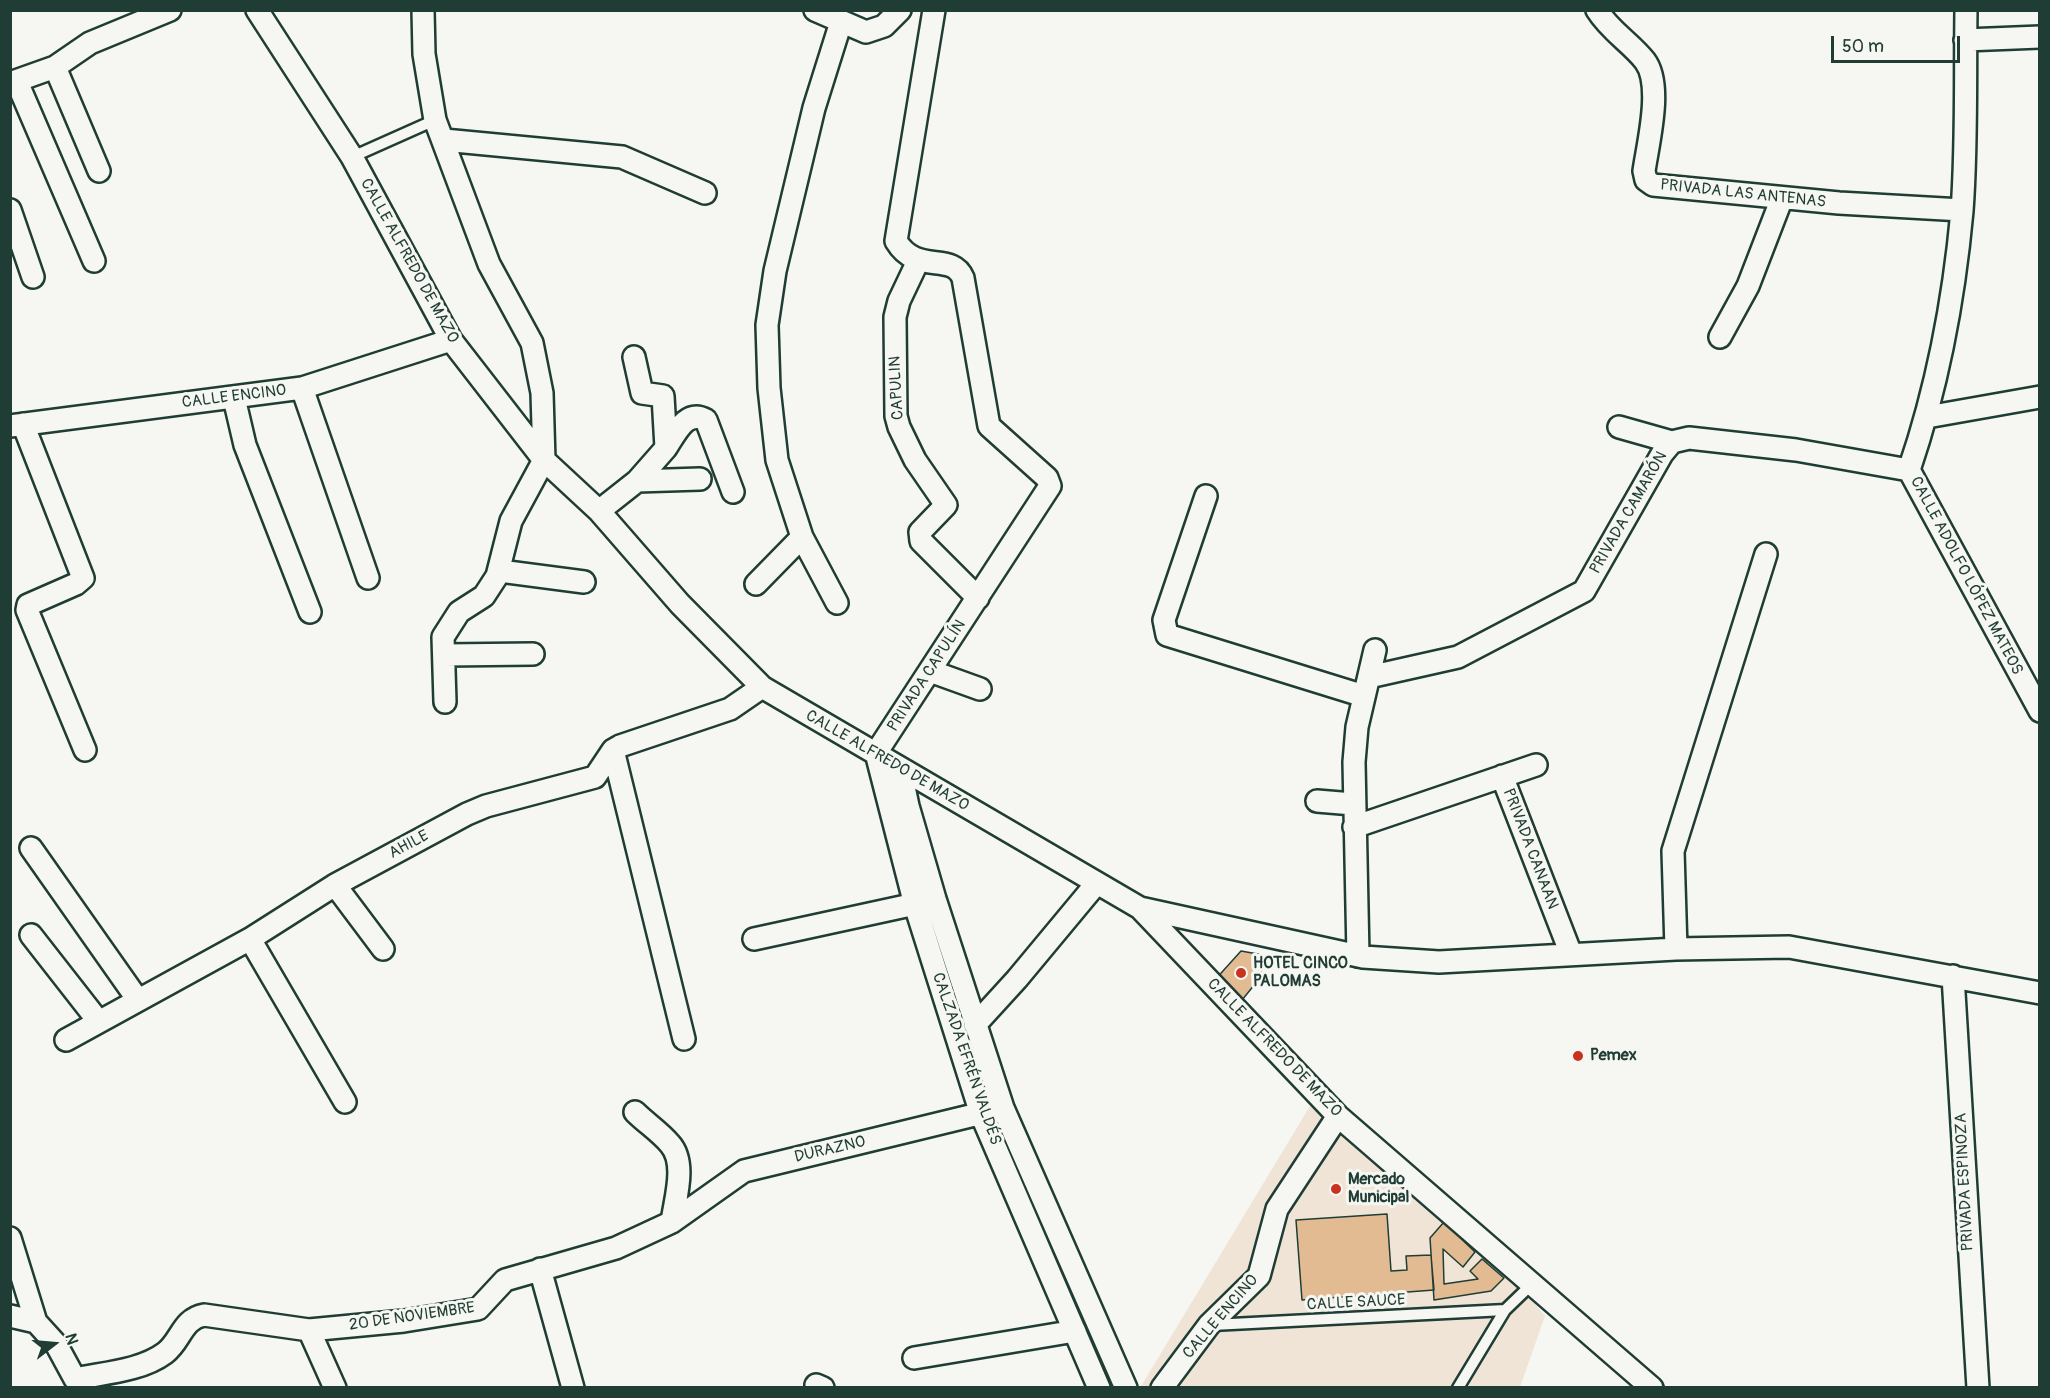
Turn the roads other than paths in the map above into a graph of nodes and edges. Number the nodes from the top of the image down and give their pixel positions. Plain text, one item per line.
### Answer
1 (170, 10) edge
2 (257, 10) edge
3 (423, 10) edge
4 (814, 10) edge
5 (900, 10) edge
6 (934, 10) edge
7 (1597, 10) edge
8 (1966, 10) edge
9 (841, 22) junction
10 (2040, 37) edge
11 (1965, 40) junction
12 (55, 67) junction
13 (14, 82) edge
14 (435, 120) junction
15 (444, 140) junction
16 (352, 157) junction
17 (99, 171) dead end
18 (705, 193) dead end
19 (1782, 198) junction
20 (10, 210) edge
21 (1962, 210) junction
22 (94, 261) dead end
23 (918, 261) junction
24 (33, 277) dead end
25 (1720, 337) dead end
26 (451, 340) junction
27 (634, 357) dead end
28 (302, 388) junction
29 (2040, 397) edge
30 (234, 398) junction
31 (1927, 417) junction
32 (17, 425) edge
33 (1619, 427) dead end
34 (1672, 442) junction
35 (666, 448) junction
36 (544, 460) junction
37 (1909, 470) junction
38 (700, 479) dead end
39 (637, 481) junction
40 (733, 492) dead end
41 (1206, 496) dead end
42 (599, 511) junction
43 (802, 537) junction
44 (1766, 554) dead end
45 (500, 571) junction
46 (368, 578) dead end
47 (584, 582) dead end
48 (756, 584) dead end
49 (978, 598) junction
50 (837, 603) dead end
51 (310, 612) dead end
52 (1375, 650) dead end
53 (533, 654) dead end
54 (445, 655) junction
55 (930, 671) junction
56 (1367, 686) junction
57 (762, 687) junction
58 (980, 689) dead end
59 (446, 702) dead end
60 (2040, 711) edge
61 (85, 750) dead end
62 (613, 750) junction
63 (876, 753) junction
64 (1536, 765) dead end
65 (900, 768) junction
66 (1502, 776) junction
67 (1317, 801) dead end
68 (1353, 804) junction
69 (1354, 827) junction
70 (31, 848) dead end
71 (1096, 884) junction
72 (335, 885) junction
73 (925, 902) junction
74 (1140, 908) junction
75 (31, 935) dead end
76 (250, 939) junction
77 (754, 939) dead end
78 (382, 949) dead end
79 (1676, 949) junction
80 (1571, 954) junction
81 (1358, 956) junction
82 (1953, 976) junction
83 (2040, 993) edge
84 (138, 1000) junction
85 (99, 1022) junction
86 (975, 1025) junction
87 (684, 1039) dead end
88 (66, 1040) dead end
89 (345, 1102) dead end
90 (1002, 1108) junction
91 (635, 1112) dead end
92 (981, 1114) junction
93 (1338, 1116) junction
94 (672, 1222) junction
95 (10, 1238) edge
96 (540, 1269) junction
97 (1075, 1271) junction
98 (1053, 1282) junction
99 (1532, 1284) junction
100 (1505, 1311) junction
101 (10, 1316) edge
102 (36, 1322) junction
103 (1209, 1325) junction
104 (309, 1330) junction
105 (1075, 1331) junction
106 (914, 1358) dead end
107 (71, 1383) edge
108 (335, 1388) edge
109 (573, 1388) edge
110 (1099, 1388) edge
111 (1126, 1388) edge
112 (1162, 1388) edge
113 (1458, 1388) edge
114 (1652, 1388) edge
115 (1978, 1388) edge

1 - 12 street
2 - 16 street, CALLE ALFREDO DE MAZO
3 - 14 street
4 - 9 street
5 - 9 street
6 - 23 street
7 - 19 street, PRIVADA LAS ANTENAS
8 - 11 street, CALLE ADOLFO LÓPEZ MATEOS
9 - 43 street
10 - 11 street
11 - 21 street, CALLE ADOLFO LÓPEZ MATEOS
12 - 13 street
12 - 17 street
13 - 22 street
14 - 15 street
14 - 16 lane
15 - 18 street
15 - 36 street
16 - 26 street, CALLE ALFREDO DE MAZO
19 - 21 street, PRIVADA LAS ANTENAS
19 - 25 street
20 - 24 street
21 - 31 street, CALLE ADOLFO LÓPEZ MATEOS
23 - 49 street, CAPULIN
23 - 49 street, PRIVADA CAPULÍN
26 - 28 street, CALLE ENCINO
26 - 36 street, CALLE ALFREDO DE MAZO
27 - 35 street
28 - 30 street, CALLE ENCINO
28 - 46 street
29 - 31 street
30 - 32 street, CALLE ENCINO
30 - 51 street
31 - 37 street, CALLE ADOLFO LÓPEZ MATEOS
32 - 61 street
33 - 34 street
34 - 37 street, PRIVADA CAMARÓN
34 - 56 street, PRIVADA CAMARÓN
35 - 39 street
35 - 40 street
36 - 42 street, CALLE ALFREDO DE MAZO
36 - 45 street
37 - 60 street, CALLE ADOLFO LÓPEZ MATEOS
38 - 39 street
39 - 42 street
41 - 56 street
42 - 57 street, CALLE ALFREDO DE MAZO
43 - 48 street
43 - 50 street
44 - 79 street
45 - 47 street
45 - 54 street
49 - 55 street, PRIVADA CAPULÍN
52 - 56 street
53 - 54 street
54 - 59 street
55 - 58 street
55 - 63 street, PRIVADA CAPULÍN
56 - 68 street
57 - 62 street
57 - 63 street, CALLE ALFREDO DE MAZO
62 - 72 street, AHILE
62 - 87 street
63 - 65 street, CALLE ALFREDO DE MAZO
63 - 73 street, CALZADA EFRÉN VALDÉS
64 - 66 street, PRIVADA CANAAN
65 - 71 street, CALLE ALFREDO DE MAZO
65 - 73 street, CALZADA EFRÉN VALDÉS
66 - 69 street
66 - 80 street, PRIVADA CANAAN
67 - 68 street
68 - 69 street
69 - 81 street
70 - 84 street
71 - 74 street, CALLE ALFREDO DE MAZO
71 - 86 street
72 - 76 street, AHILE
72 - 78 street
73 - 77 street
73 - 86 street, CALZADA EFRÉN VALDÉS
73 - 92 street, CALZADA EFRÉN VALDÉS
74 - 81 street
74 - 93 street, CALLE ALFREDO DE MAZO
75 - 85 street
76 - 84 street, AHILE
76 - 89 street
79 - 80 street
79 - 82 street
80 - 81 street
82 - 83 street
82 - 115 street, PRIVADA ESPINOZA
84 - 85 street, AHILE
85 - 88 street, AHILE
86 - 90 street, CALZADA EFRÉN VALDÉS
90 - 92 street, DURAZNO
90 - 97 street, CALZADA EFRÉN VALDÉS
91 - 94 street
92 - 94 street, DURAZNO
92 - 98 street, CALZADA EFRÉN VALDÉS
93 - 99 street, CALLE ALFREDO DE MAZO
93 - 103 street, CALLE ENCINO
94 - 96 street, 20 DE NOVIEMBRE
95 - 102 street
96 - 104 street, 20 DE NOVIEMBRE
96 - 109 street
97 - 98 street
97 - 111 street, CALZADA EFRÉN VALDÉS
98 - 105 street, CALZADA EFRÉN VALDÉS
99 - 100 lane
99 - 114 street, CALLE ALFREDO DE MAZO
100 - 103 lane, CALLE SAUCE
100 - 113 lane
101 - 102 street
102 - 107 street
103 - 112 street, CALLE ENCINO
104 - 107 street, 20 DE NOVIEMBRE
104 - 108 street
105 - 106 street
105 - 110 street, CALZADA EFRÉN VALDÉS

